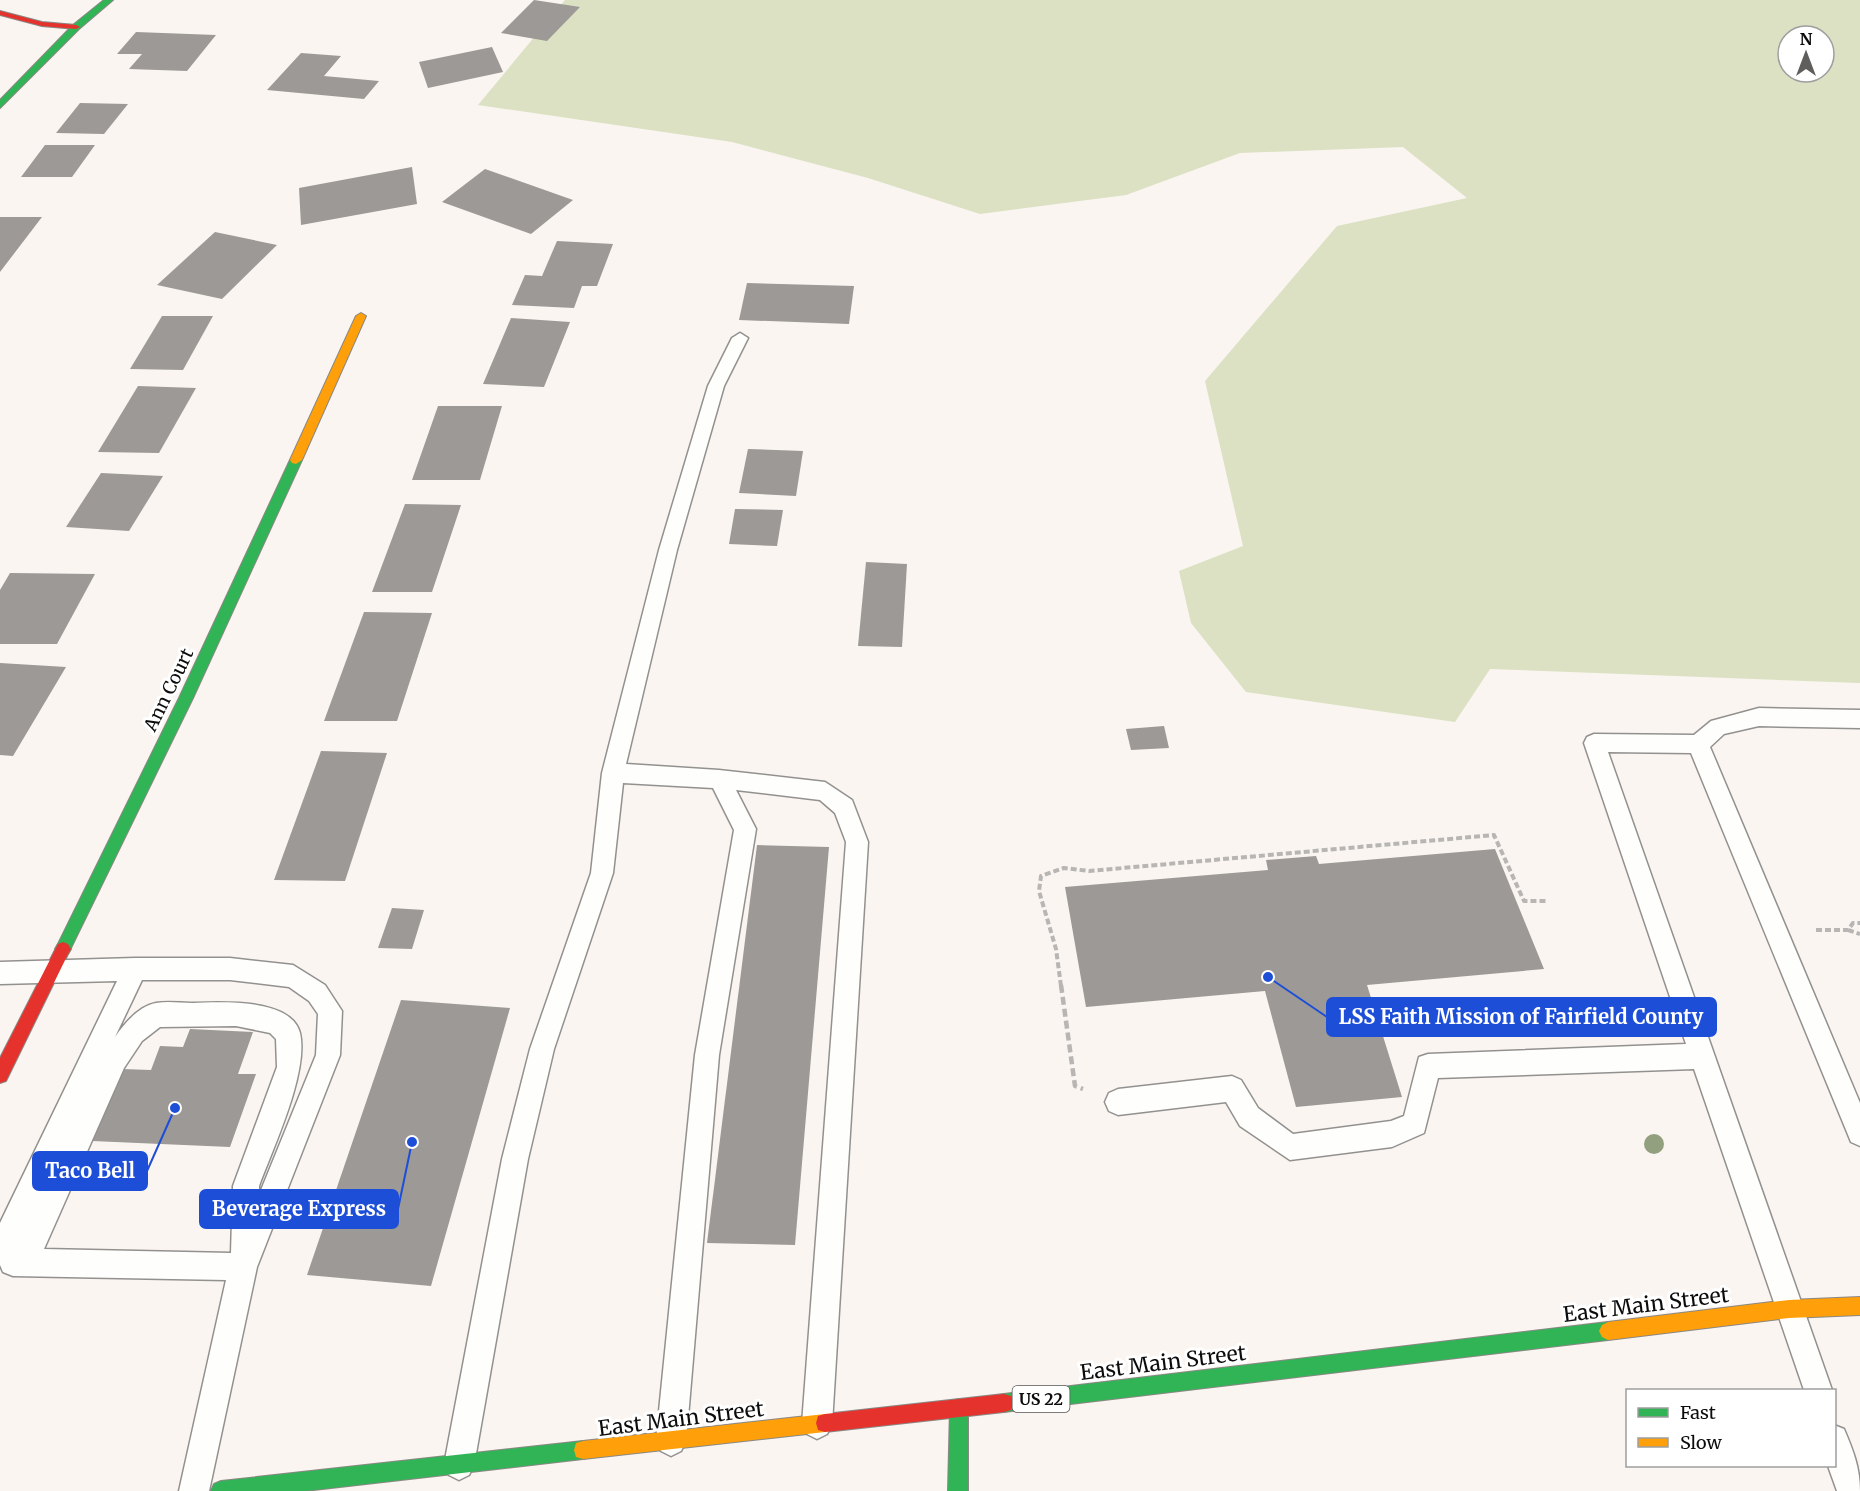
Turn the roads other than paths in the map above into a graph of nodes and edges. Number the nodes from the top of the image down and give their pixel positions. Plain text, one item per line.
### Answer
1 (109, 0) edge
2 (0, 13) edge
3 (76, 27) junction
4 (0, 105) edge
5 (361, 316) dead end
6 (740, 338) dead end
7 (1860, 719) edge
8 (1698, 744) junction
9 (613, 774) junction
10 (719, 779) junction
11 (135, 969) junction
12 (54, 970) junction
13 (0, 973) edge
14 (1702, 1056) junction
15 (0, 1075) edge
16 (1118, 1102) road end
17 (1860, 1133) edge
18 (0, 1252) edge
19 (12, 1263) edge
20 (243, 1267) junction
21 (1860, 1306) edge
22 (1789, 1309) junction
23 (1818, 1389) edge
24 (959, 1408) junction
25 (818, 1424) junction
26 (671, 1441) junction
27 (1836, 1445) edge
28 (459, 1465) junction
29 (194, 1491) edge
30 (221, 1491) edge
31 (958, 1491) edge
32 (1852, 1491) edge

1 - 3 street
2 - 3 street
3 - 4 street
5 - 12 street, Ann Court
6 - 9 lane
7 - 8 lane
8 - 14 lane
8 - 17 lane
9 - 10 lane
9 - 28 lane
10 - 25 lane
10 - 26 lane
11 - 12 lane
11 - 18 lane
11 - 20 lane
12 - 13 lane
12 - 15 street, Ann Court
14 - 16 lane
14 - 22 lane
19 - 20 lane
19 - 20 lane
20 - 29 lane
21 - 22 street, East Main Street / US 22
22 - 23 lane
22 - 24 street, East Main Street / US 22
24 - 25 street, East Main Street / US 22
24 - 31 street
25 - 26 street, East Main Street / US 22
26 - 28 street, East Main Street / US 22
27 - 32 lane
28 - 30 street, East Main Street / US 22

